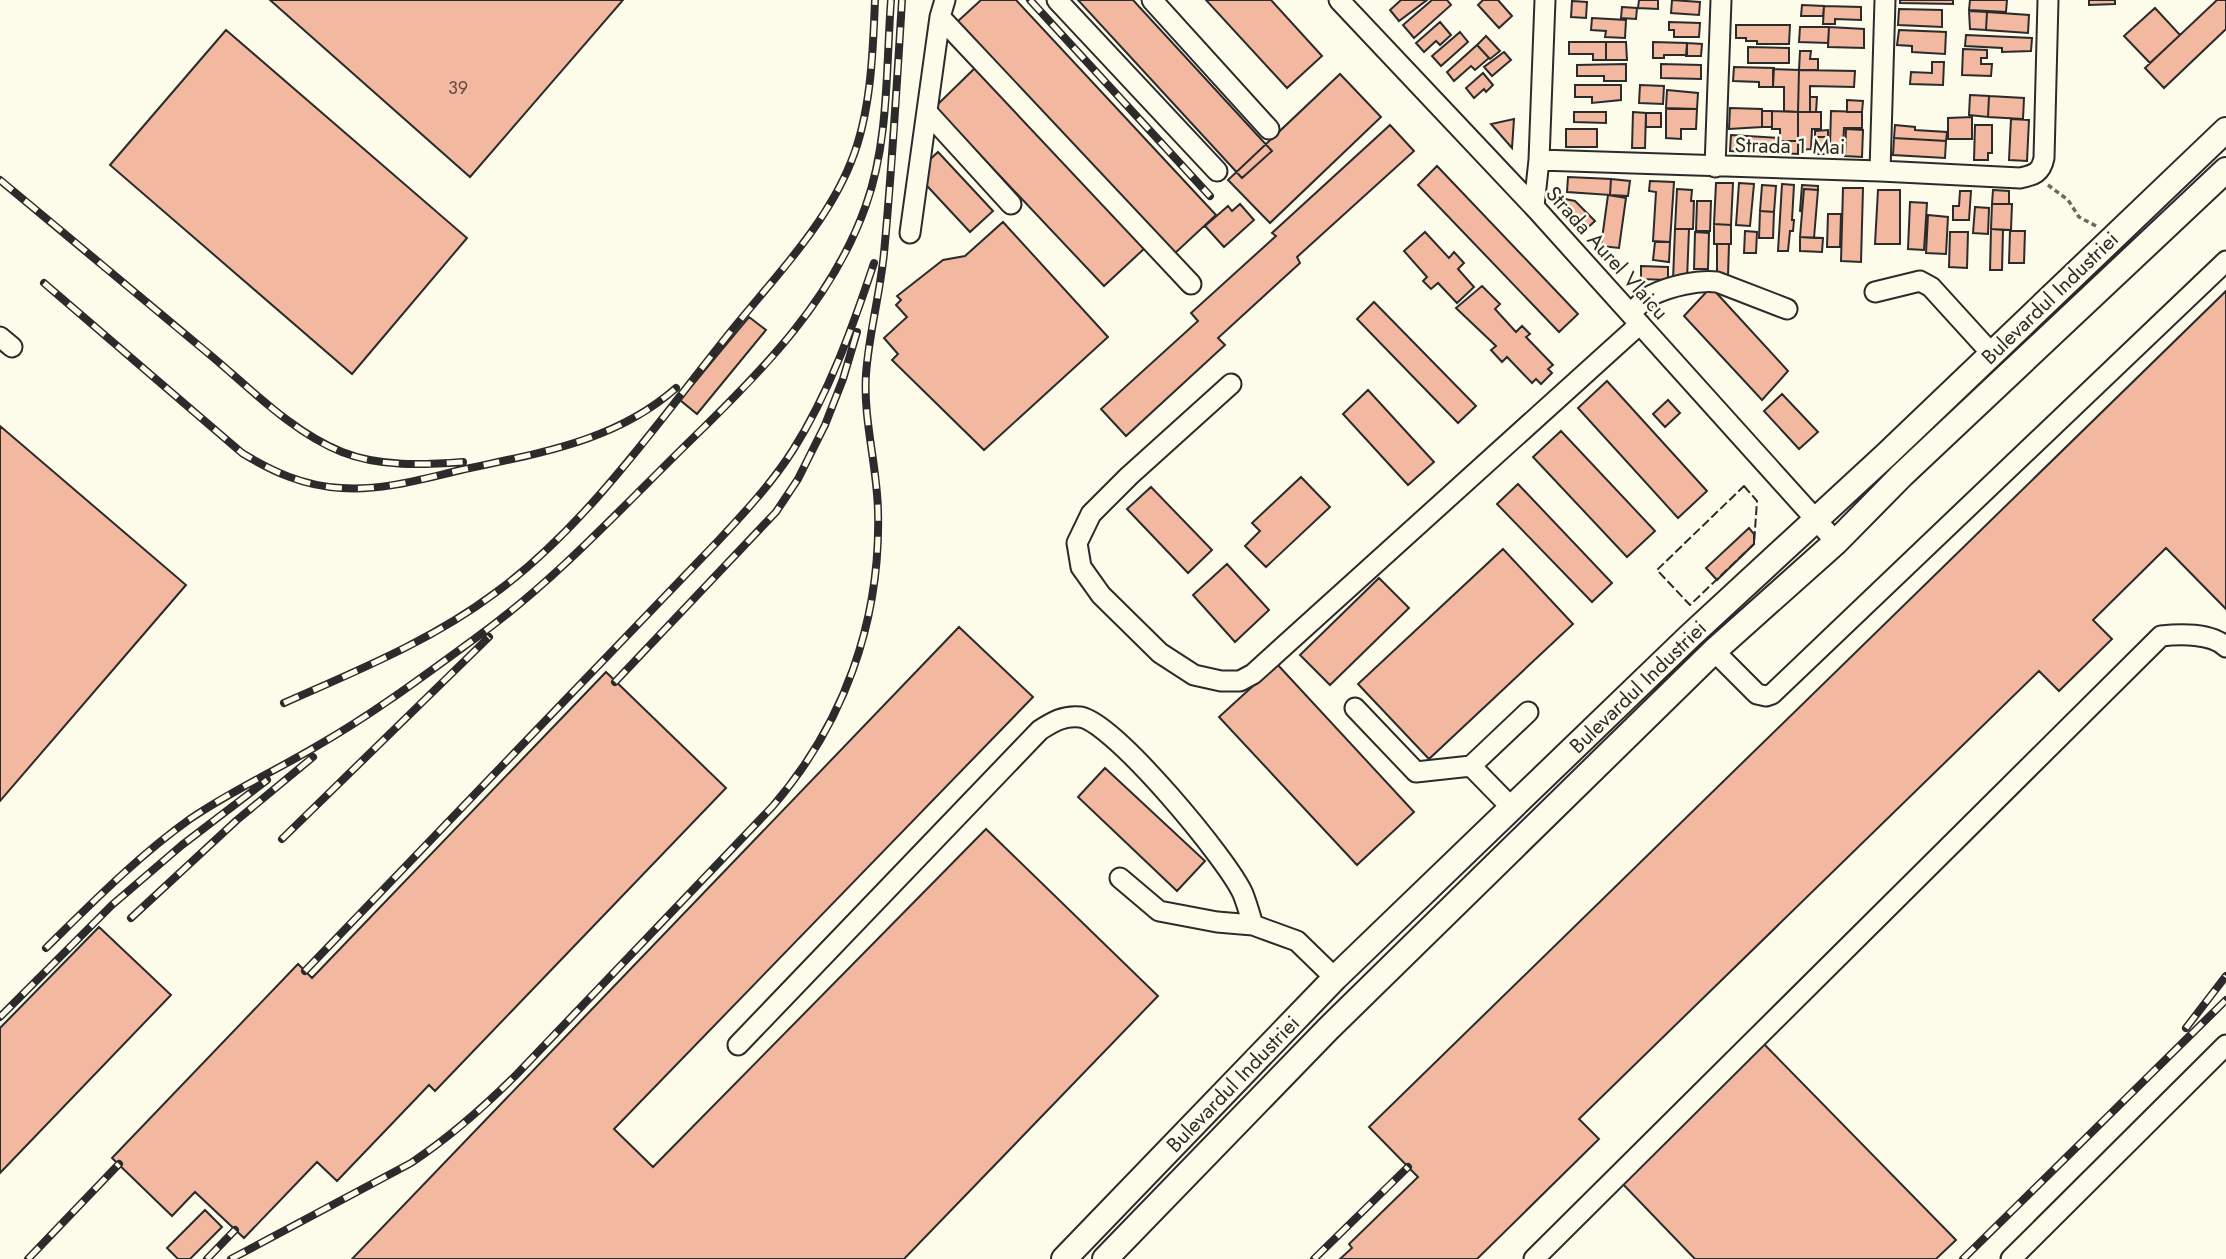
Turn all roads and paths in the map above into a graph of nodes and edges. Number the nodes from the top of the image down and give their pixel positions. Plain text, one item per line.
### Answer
1 (1057, 0) edge
2 (1152, 0) edge
3 (1339, 0) edge
4 (1545, 0) edge
5 (1721, 0) edge
6 (1885, 0) edge
7 (2048, 0) edge
8 (943, 9) edge
9 (927, 111) junction
10 (1269, 129) dead end
11 (2226, 130) edge
12 (1539, 160) junction
13 (1715, 167) junction
14 (2226, 170) edge
15 (1880, 171) junction
16 (1217, 172) dead end
17 (2038, 172) junction
18 (1011, 204) dead end
19 (1534, 206) junction
20 (910, 233) dead end
21 (2108, 243) junction
22 (2226, 261) edge
23 (1191, 284) dead end
24 (1875, 292) dead end
25 (1787, 309) dead end
26 (1636, 318) junction
27 (1992, 354) junction
28 (1231, 384) dead end
29 (1816, 519) junction
30 (1836, 541) junction
31 (2226, 648) edge
32 (1714, 651) junction
33 (1355, 708) dead end
34 (1528, 712) dead end
35 (1471, 766) junction
36 (1513, 807) junction
37 (1119, 878) dead end
38 (1243, 892) junction
39 (1217, 922) junction
40 (1253, 925) junction
41 (1335, 978) junction
42 (738, 1045) dead end
43 (2226, 1045) edge
44 (1064, 1259) edge
45 (1105, 1259) edge
46 (1534, 1259) edge
47 (2011, 1259) edge

1 - 16 street
2 - 10 street
3 - 19 street, Strada Aurel Vlaicu
4 - 12 street
5 - 13 street
6 - 15 street
7 - 17 street
8 - 9 street
8 - 23 street
9 - 18 street
9 - 20 street
11 - 21 main road, Bulevardul Industriei
12 - 13 street, Strada 1 Mai
12 - 19 street
13 - 15 street, Strada 1 Mai
14 - 30 main road, Bulevardul Industriei
15 - 17 street, Strada 1 Mai
17 - 21 path
19 - 26 street, Strada Aurel Vlaicu
21 - 27 main road, Bulevardul Industriei
22 - 32 street
24 - 27 street
25 - 26 street
26 - 28 street
26 - 29 street, Strada Aurel Vlaicu
27 - 29 main road, Bulevardul Industriei
29 - 30 street, Strada Aurel Vlaicu
29 - 36 main road, Bulevardul Industriei
30 - 32 main road, Bulevardul Industriei
31 - 46 street
32 - 45 main road, Bulevardul Industriei
33 - 35 street
34 - 35 street
35 - 36 street
36 - 41 main road, Bulevardul Industriei
37 - 39 street
38 - 39 street
38 - 40 street
38 - 42 street
39 - 40 street
40 - 41 street
41 - 44 main road, Bulevardul Industriei
43 - 47 street

